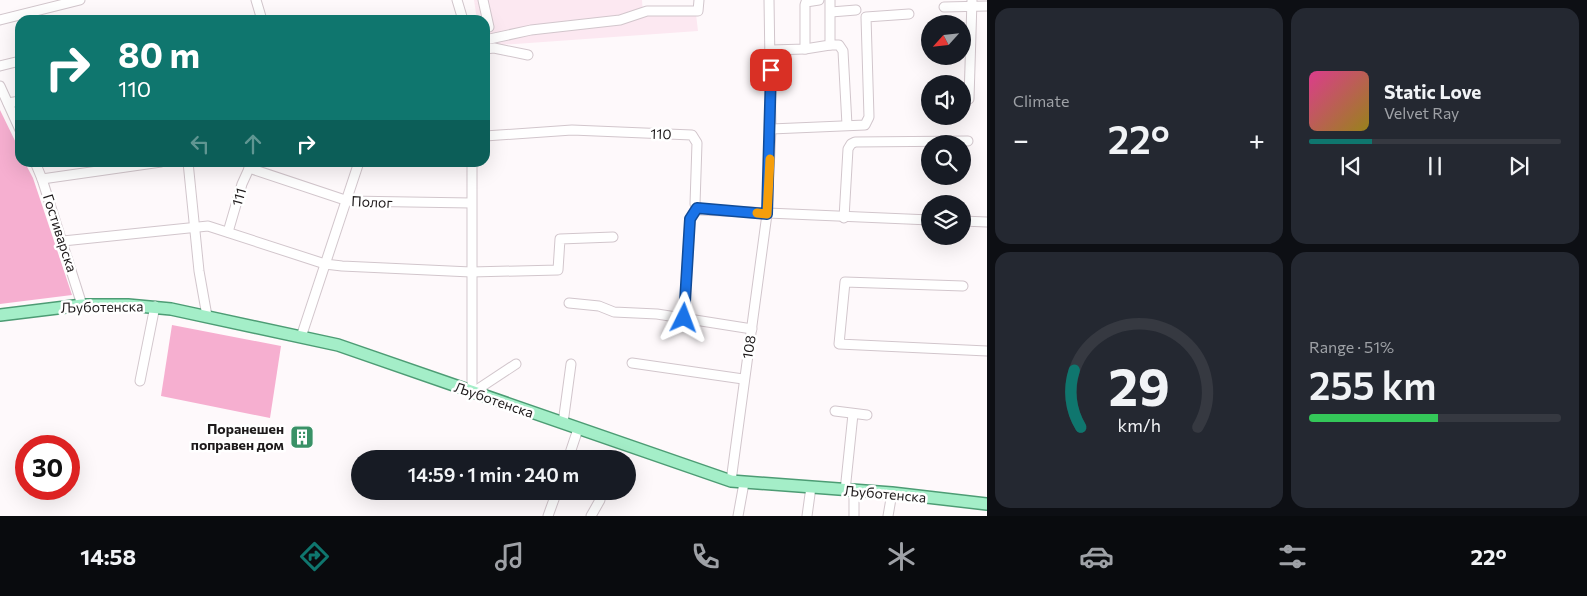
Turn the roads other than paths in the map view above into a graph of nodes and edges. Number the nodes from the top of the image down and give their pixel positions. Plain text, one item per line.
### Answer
1 (80, 0) edge
2 (256, 0) edge
3 (457, 0) edge
4 (483, 0) edge
5 (699, 0) edge
6 (769, 0) edge
7 (819, 0) edge
8 (830, 0) edge
9 (971, 3) edge
10 (987, 6) edge
11 (944, 7) dead end
12 (856, 10) dead end
13 (831, 12) junction
14 (909, 14) dead end
15 (20, 15) edge
16 (260, 15) edge
17 (462, 15) edge
18 (486, 15) edge
19 (15, 16) edge
20 (0, 20) edge
21 (490, 39) edge
22 (830, 44) junction
23 (490, 48) edge
24 (805, 49) junction
25 (771, 50) junction
26 (528, 55) dead end
27 (15, 62) edge
28 (0, 66) edge
29 (970, 75) edge
30 (0, 86) edge
31 (15, 102) edge
32 (8, 103) junction
33 (15, 119) edge
34 (847, 125) junction
35 (771, 129) junction
36 (490, 136) edge
37 (921, 141) edge
38 (37, 167) edge
39 (126, 167) edge
40 (188, 167) edge
41 (251, 167) edge
42 (254, 167) edge
43 (358, 167) edge
44 (472, 167) edge
45 (42, 179) junction
46 (348, 201) junction
47 (471, 203) junction
48 (697, 208) junction
49 (767, 214) junction
50 (844, 218) junction
51 (921, 220) edge
52 (971, 221) edge
53 (987, 222) edge
54 (194, 227) junction
55 (228, 232) junction
56 (613, 237) dead end
57 (63, 241) junction
58 (326, 264) junction
59 (471, 272) junction
60 (963, 286) dead end
61 (570, 303) dead end
62 (82, 305) junction
63 (155, 306) junction
64 (0, 315) edge
65 (207, 316) junction
66 (684, 318) junction
67 (752, 329) junction
68 (301, 337) junction
69 (987, 351) edge
70 (632, 363) dead end
71 (516, 364) dead end
72 (571, 364) dead end
73 (743, 379) junction
74 (140, 381) dead end
75 (472, 393) junction
76 (835, 411) dead end
77 (853, 414) junction
78 (866, 415) dead end
79 (563, 423) junction
80 (578, 429) junction
81 (571, 450) edge
82 (731, 481) junction
83 (744, 483) junction
84 (811, 488) junction
85 (849, 491) junction
86 (892, 493) junction
87 (554, 500) edge
88 (600, 500) dead end
89 (987, 504) edge
90 (548, 516) edge
91 (591, 516) edge
92 (738, 516) edge
93 (807, 516) edge
94 (854, 516) edge
95 (888, 516) edge

1 - 15 street
2 - 16 street
3 - 17 street
4 - 18 street
5 - 21 street
6 - 25 street, 108
7 - 24 street
8 - 13 street
9 - 10 street
9 - 11 street
9 - 29 street
12 - 13 street
13 - 22 street
14 - 34 street
19 - 20 street
22 - 24 street
22 - 34 street
23 - 26 street
24 - 25 street
25 - 35 street, 108
27 - 28 street
30 - 32 street
31 - 32 street
32 - 33 street
34 - 35 street
35 - 49 street, 108
36 - 48 street, 110
37 - 50 street
38 - 45 street, Гостиварска
39 - 45 street
40 - 54 street
41 - 55 street, 111
42 - 46 street, Полог
43 - 46 street
44 - 47 street
45 - 57 street, Гостиварска
46 - 47 street, Полог
46 - 58 street
47 - 59 street
48 - 49 street
48 - 66 street
49 - 50 street
49 - 67 street, 108
50 - 51 street
52 - 53 street
54 - 55 street
54 - 57 street
54 - 65 street
55 - 58 street
56 - 59 street
57 - 62 street, Гостиварска
58 - 59 street
58 - 68 street
59 - 75 street
60 - 69 street
61 - 66 street
62 - 63 main road, Љуботенска
62 - 64 main road, Љуботенска
63 - 65 main road, Љуботенска
63 - 74 street
65 - 68 main road, Љуботенска
66 - 67 street
67 - 73 street, 108
68 - 75 main road, Љуботенска
70 - 73 street
71 - 75 street
72 - 79 street
73 - 82 street, 108
75 - 79 main road, Љуботенска
76 - 77 street
77 - 78 street
77 - 85 street
79 - 80 main road, Љуботенска
80 - 81 street
80 - 82 main road, Љуботенска
82 - 83 main road, Љуботенска
83 - 84 main road, Љуботенска
83 - 92 street
84 - 85 main road, Љуботенска
84 - 93 street
85 - 86 main road, Љуботенска
85 - 94 street
86 - 89 main road, Љуботенска
86 - 95 street
87 - 90 street
88 - 91 street

